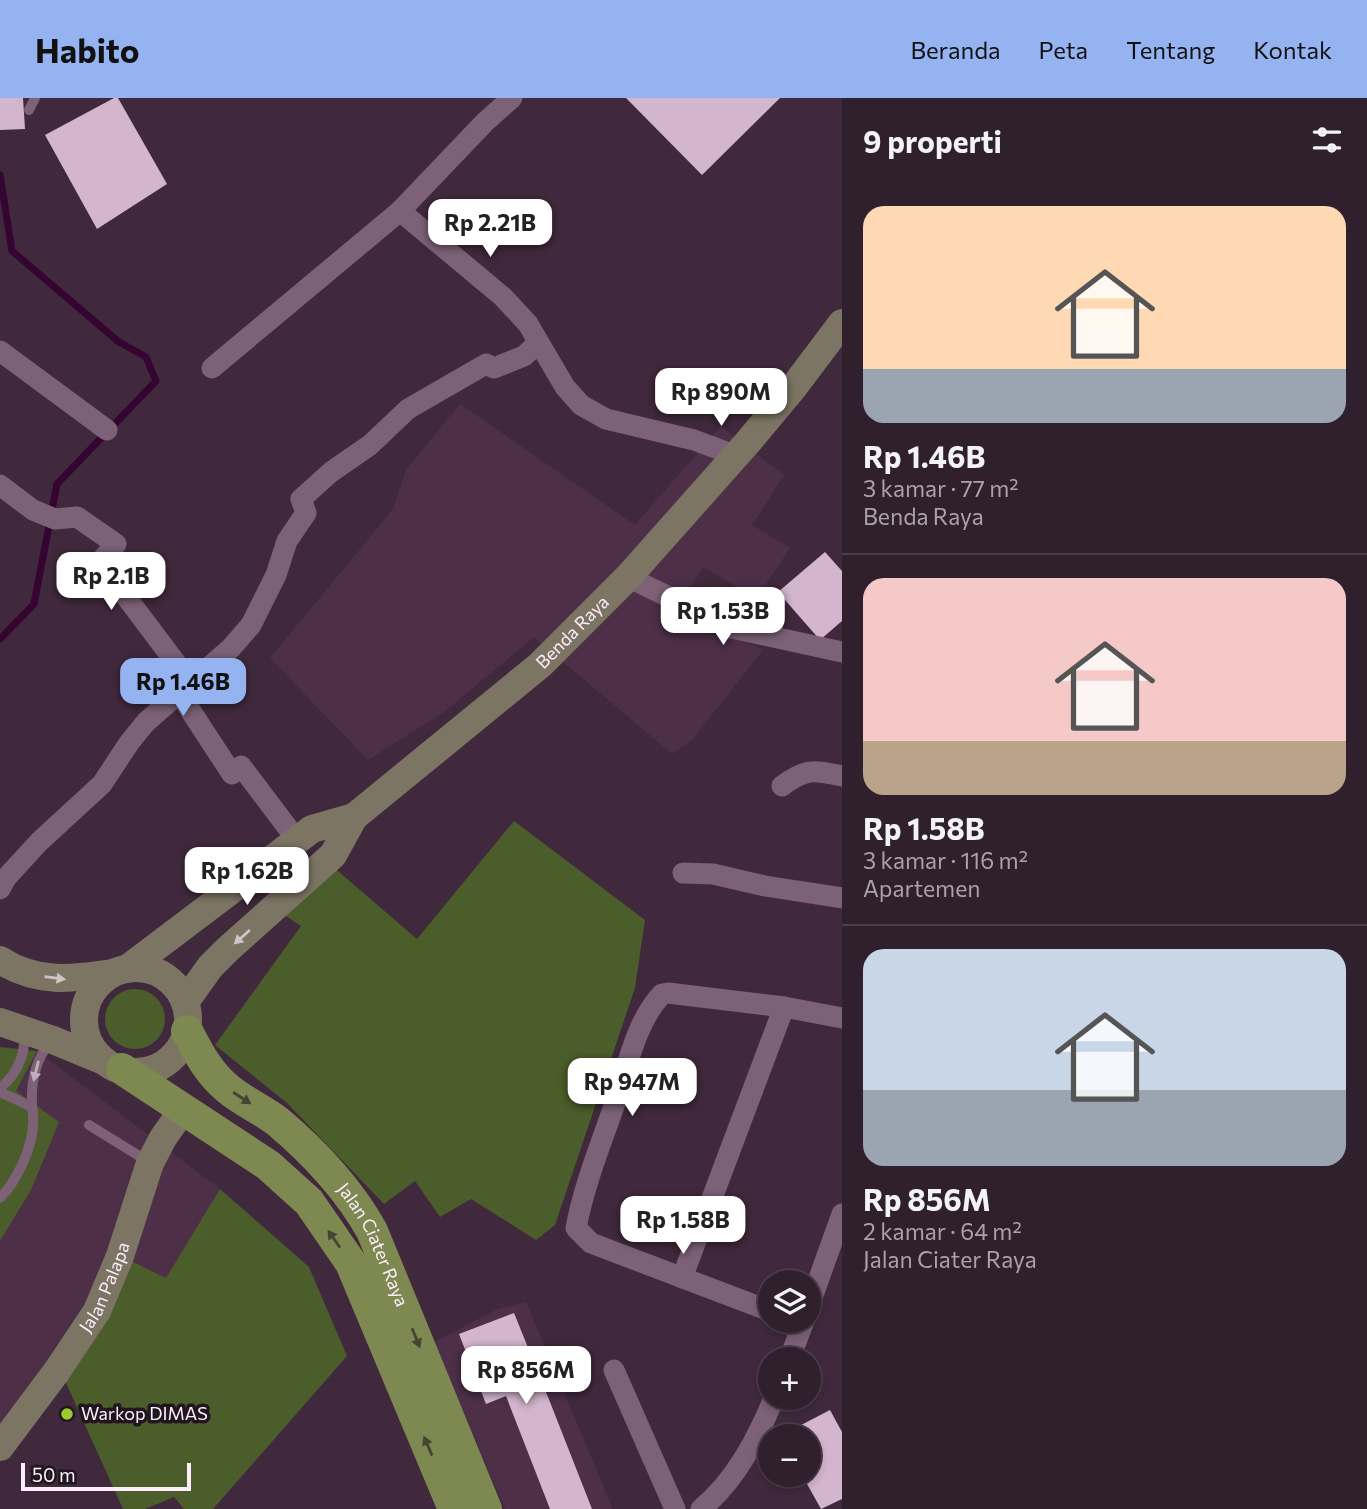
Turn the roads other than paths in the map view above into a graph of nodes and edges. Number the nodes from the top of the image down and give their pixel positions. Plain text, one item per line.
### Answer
1 (35, 98) edge
2 (512, 98) edge
3 (29, 110) dead end
4 (400, 211) junction
5 (842, 323) edge
6 (538, 343) junction
7 (0, 351) edge
8 (212, 368) dead end
9 (107, 430) dead end
10 (734, 455) junction
11 (0, 485) edge
12 (628, 577) junction
13 (842, 652) edge
14 (185, 688) junction
15 (842, 776) edge
16 (782, 786) dead end
17 (354, 817) junction
18 (297, 840) junction
19 (683, 873) dead end
20 (0, 889) edge
21 (842, 898) edge
22 (0, 960) edge
23 (120, 971) junction
24 (784, 1007) junction
25 (186, 1016) junction
26 (842, 1018) edge
27 (12, 1026) edge
28 (54, 1040) junction
29 (114, 1066) junction
30 (206, 1066) junction
31 (0, 1090) edge
32 (32, 1107) junction
33 (183, 1111) junction
34 (89, 1125) dead end
35 (150, 1163) junction
36 (0, 1198) edge
37 (842, 1214) edge
38 (821, 1271) edge
39 (682, 1278) junction
40 (758, 1306) edge
41 (614, 1370) dead end
42 (768, 1410) edge
43 (0, 1447) edge
44 (454, 1509) edge
45 (486, 1509) edge
46 (674, 1509) edge
47 (701, 1509) edge

1 - 3 lane
2 - 4 street
4 - 6 street
4 - 8 street
5 - 10 street, Benda Raya
6 - 10 street
6 - 14 street
7 - 9 street
10 - 12 street, Benda Raya
11 - 14 street
12 - 13 street
12 - 17 street, Benda Raya
14 - 18 street
14 - 20 street
15 - 16 street
17 - 18 street, Benda Raya
17 -> 25 street, Benda Raya
18 - 23 street, Benda Raya
19 - 21 street
22 -> 23 street
23 - 25 street
23 - 29 street
24 - 26 street
24 - 39 street
24 - 39 street
25 - 29 street
25 - 30 main road, Jalan Ciater Raya
27 - 28 street
27 - 31 lane
28 - 29 street
28 -> 32 lane
29 - 33 main road, Jalan Ciater Raya
30 - 33 main road
30 -> 45 main road, Jalan Ciater Raya
31 - 32 lane
32 - 36 lane
33 - 35 street, Jalan Palapa
44 -> 33 main road, Jalan Ciater Raya
34 - 35 lane
35 - 43 street, Jalan Palapa
37 - 38 street
39 - 40 street
41 - 46 street
42 - 47 street

